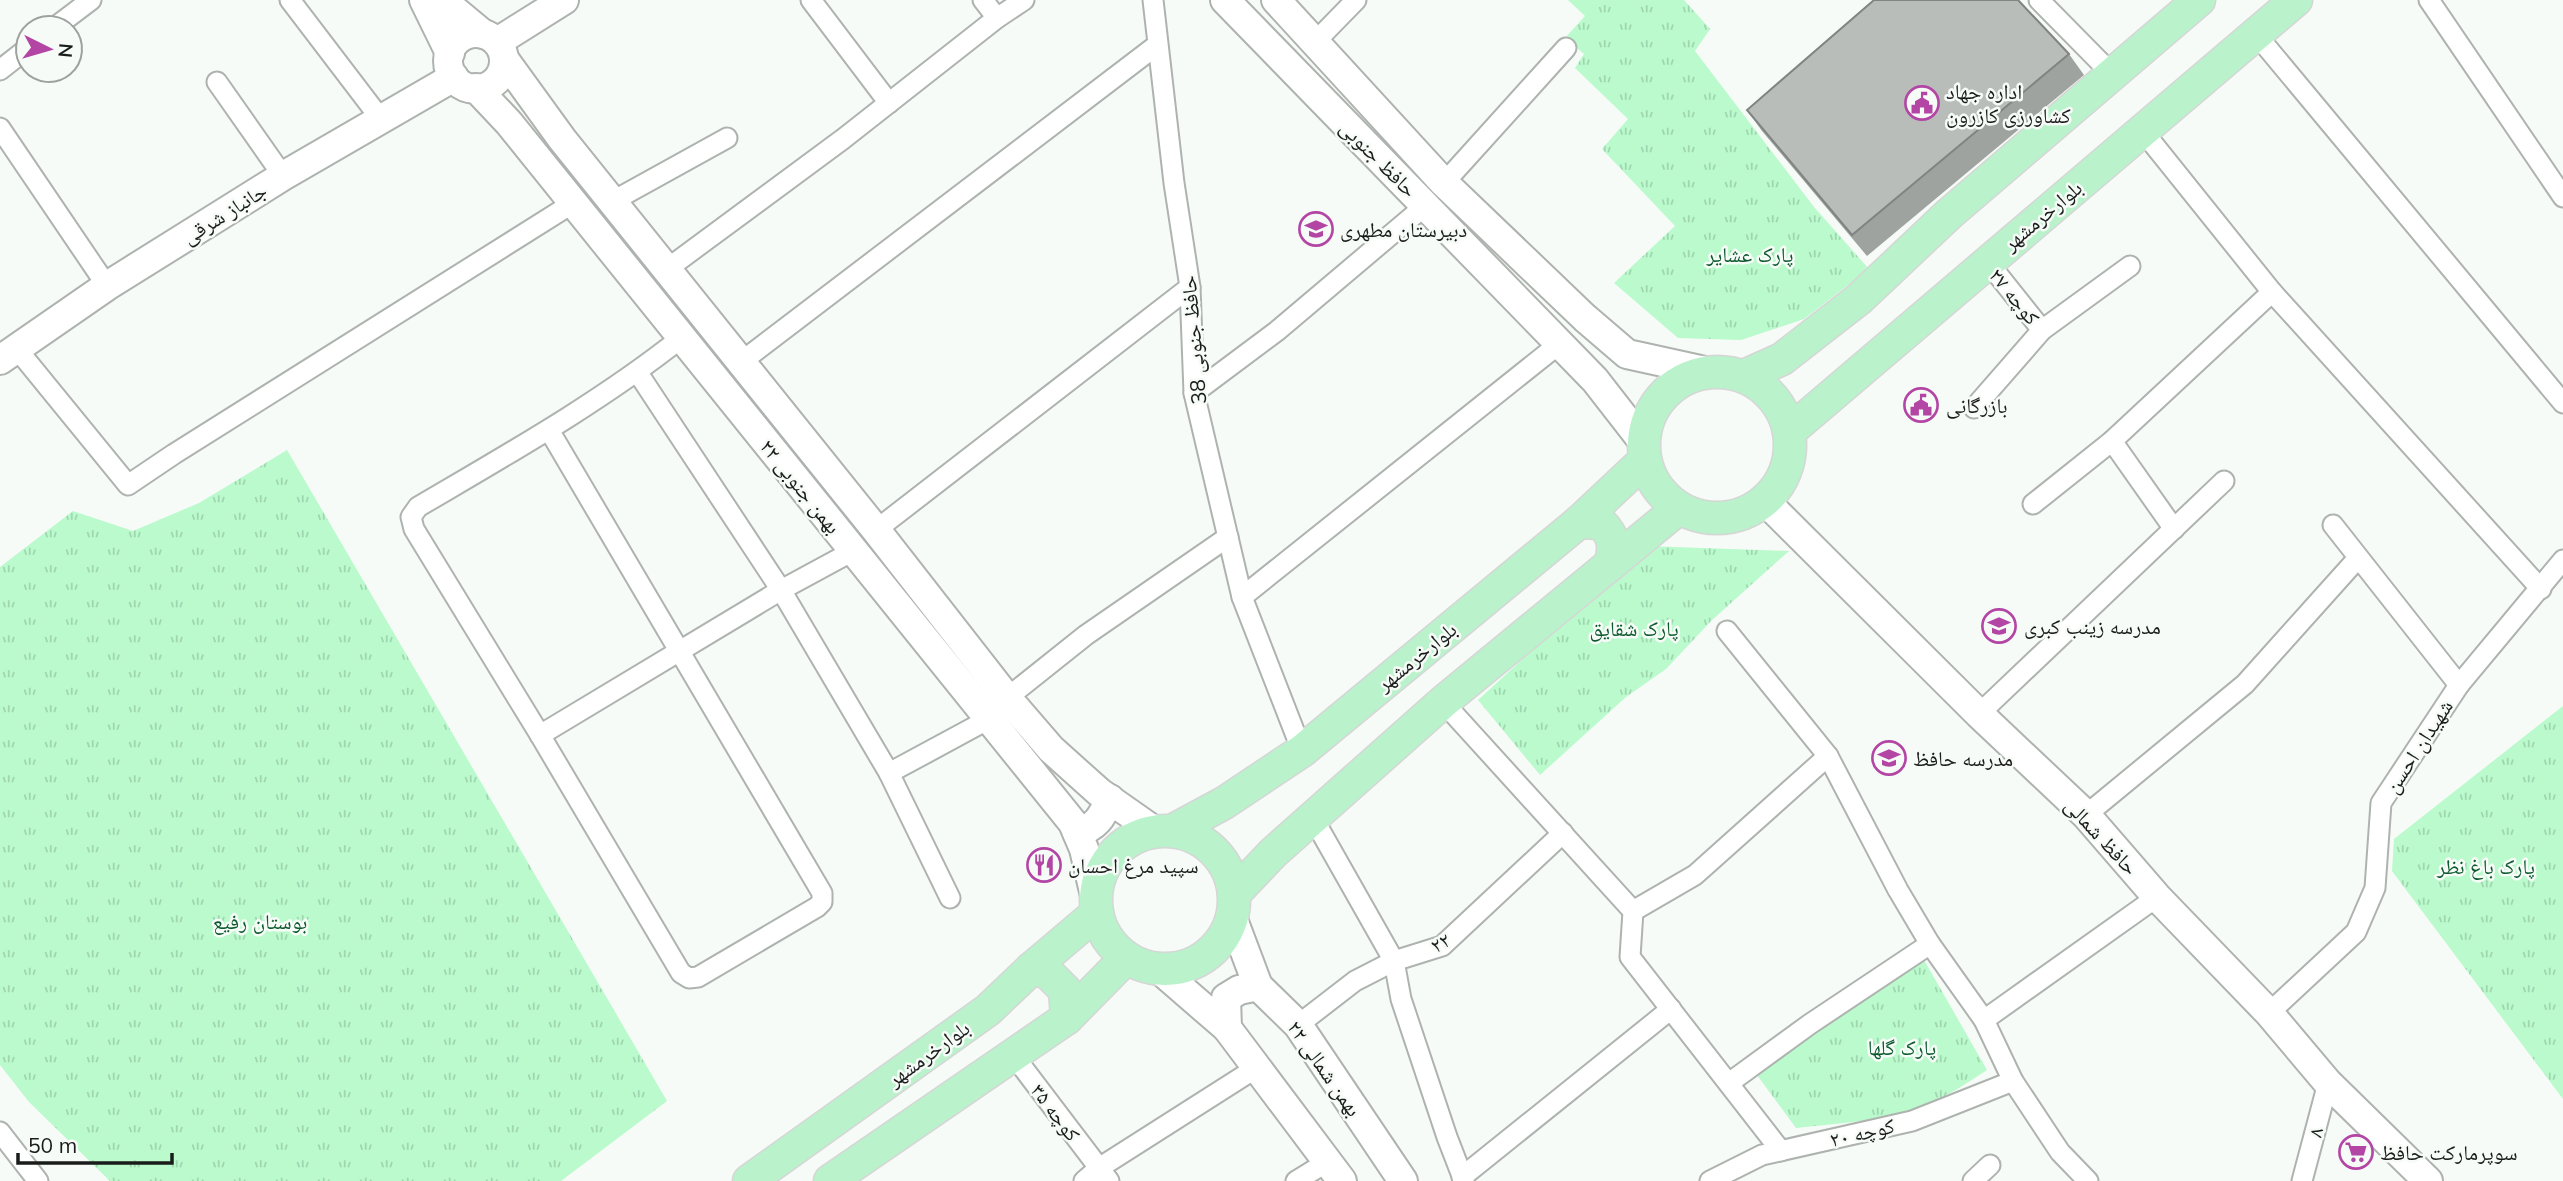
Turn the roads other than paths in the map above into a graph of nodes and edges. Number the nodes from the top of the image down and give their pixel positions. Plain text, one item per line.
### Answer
1 (90, 0) edge
2 (290, 0) edge
3 (425, 0) edge
4 (442, 0) edge
5 (564, 0) edge
6 (810, 0) edge
7 (983, 0) edge
8 (1024, 0) edge
9 (1153, 0) edge
10 (1225, 0) edge
11 (1276, 0) edge
12 (1356, 0) edge
13 (2199, 0) edge
14 (2296, 0) edge
15 (2428, 0) edge
16 (2050, 4) edge
17 (72, 14) edge
18 (997, 18) junction
19 (2255, 33) junction
20 (1316, 41) junction
21 (495, 45) junction
22 (1157, 45) junction
23 (1566, 48) dead end
24 (14, 59) edge
25 (0, 70) edge
26 (460, 73) junction
27 (2112, 74) junction
28 (217, 82) dead end
29 (889, 103) junction
30 (380, 118) junction
31 (0, 128) edge
32 (2142, 130) junction
33 (727, 138) dead end
34 (284, 176) junction
35 (1444, 183) junction
36 (2563, 197) edge
37 (613, 201) junction
38 (573, 203) junction
39 (1426, 205) junction
40 (1987, 261) junction
41 (2130, 266) dead end
42 (667, 269) junction
43 (107, 286) junction
44 (1190, 287) junction
45 (2272, 292) junction
46 (2042, 330) junction
47 (681, 338) junction
48 (1559, 344) junction
49 (1627, 354) junction
50 (8, 355) edge
51 (1782, 359) junction
52 (741, 362) junction
53 (1709, 372) junction
54 (638, 373) junction
55 (1744, 376) junction
56 (1595, 380) junction
57 (1194, 393) junction
58 (1823, 402) junction
59 (2563, 403) edge
60 (1974, 408) dead end
61 (549, 430) junction
62 (1790, 431) junction
63 (2112, 441) junction
64 (1645, 452) junction
65 (2224, 481) dead end
66 (1765, 501) junction
67 (2033, 504) dead end
68 (1679, 508) junction
69 (1579, 522) junction
70 (2333, 525) dead end
71 (2174, 529) junction
72 (876, 530) junction
73 (1228, 537) junction
74 (853, 551) junction
75 (2358, 558) junction
76 (2563, 560) edge
77 (1611, 564) junction
78 (2541, 589) junction
79 (781, 590) junction
80 (1242, 597) junction
81 (1727, 631) dead end
82 (680, 651) junction
83 (2459, 685) junction
84 (1007, 698) junction
85 (1443, 702) junction
86 (1979, 714) junction
87 (989, 719) junction
88 (540, 734) junction
89 (1302, 751) junction
90 (1828, 756) junction
91 (889, 773) junction
92 (1110, 799) junction
93 (1224, 803) junction
94 (2086, 815) junction
95 (1313, 818) junction
96 (1164, 831) junction
97 (1077, 832) junction
98 (1563, 832) junction
99 (1273, 853) junction
100 (2157, 897) junction
101 (950, 898) dead end
102 (1097, 906) junction
103 (1233, 906) junction
104 (1633, 911) junction
105 (1930, 944) junction
106 (1126, 958) junction
107 (1394, 961) junction
108 (1032, 968) junction
109 (1160, 970) junction
110 (1258, 986) junction
111 (1671, 1009) junction
112 (2269, 1013) junction
113 (1067, 1018) junction
114 (1984, 1020) junction
115 (1298, 1025) junction
116 (1227, 1028) junction
117 (1014, 1056) junction
118 (1256, 1068) junction
119 (2013, 1081) junction
120 (1729, 1083) junction
121 (2328, 1083) junction
122 (0, 1132) edge
123 (1781, 1151) junction
124 (1990, 1166) dead end
125 (1335, 1171) edge
126 (1097, 1177) edge
127 (1463, 1179) edge
128 (35, 1180) edge
129 (749, 1181) edge
130 (830, 1181) edge
131 (1296, 1181) edge
132 (1403, 1181) edge
133 (1710, 1181) edge
134 (1973, 1181) edge
135 (2088, 1181) edge
136 (2302, 1181) edge
137 (2428, 1181) edge

1 - 17 street
2 - 30 street
3 - 26 street, ۲۲ بهمن جنوبی
4 - 21 street, ۲۲ بهمن جنوبی
5 - 21 street
6 - 29 street
7 - 18 street
8 - 18 street
9 - 22 street, حافظ جنوبی 38
10 - 39 street, حافظ جنوبی
11 - 20 street, حافظ جنوبی
12 - 20 street
13 - 27 main road
14 - 19 main road, بلوارخرمشهر
15 - 36 street
16 - 27 street
18 - 29 street
19 - 32 main road, بلوارخرمشهر
19 - 59 street
20 - 35 street, حافظ جنوبی
21 - 26 street
21 - 26 street
21 - 37 street, ۲۲ بهمن جنوبی
22 - 44 street, حافظ جنوبی 38
22 - 52 street
23 - 35 street
24 - 25 street
26 - 30 street, جانباز شرقی
26 - 38 street, ۲۲ بهمن جنوبی
27 - 51 main road
28 - 34 street
29 - 42 street
30 - 34 street, جانباز شرقی
31 - 43 street
32 - 40 main road, بلوارخرمشهر
32 - 45 street
33 - 37 street
34 - 43 street, جانباز شرقی
35 - 49 street, حافظ جنوبی
37 - 42 street, ۲۲ بهمن جنوبی
38 - 47 street, ۲۲ بهمن جنوبی
38 - 50 street
39 - 48 street, حافظ جنوبی
39 - 57 street
40 - 46 street, کوچه ۲۷
40 - 58 main road, بلوارخرمشهر
41 - 46 street
42 - 52 street, ۲۲ بهمن جنوبی
43 - 50 street, جانباز شرقی
44 - 57 street, حافظ جنوبی 38
44 - 72 street
45 - 63 street
45 - 78 street
46 - 60 street
47 - 54 street
47 - 74 street, ۲۲ بهمن جنوبی
48 - 56 street, حافظ جنوبی
48 - 80 street
49 - 53 street, حافظ جنوبی
49 - 56 street
51 - 55 main road
51 - 58 main road
52 - 72 street, ۲۲ بهمن جنوبی
53 - 55 main road
53 - 64 main road
54 - 61 street
54 - 79 street
55 - 62 main road
56 - 64 street, حافظ جنوبی
57 - 73 street, حافظ جنوبی 38
58 - 62 main road, بلوارخرمشهر
61 - 82 street
61 - 88 street
62 - 66 main road
63 - 67 street
63 - 71 street
64 - 68 main road
64 - 69 main road, بلوارخرمشهر
65 - 71 street
66 - 68 main road
66 - 86 street, حافظ شمالی
68 - 77 main road
69 - 77 main road
69 - 89 main road, بلوارخرمشهر
70 - 75 street
71 - 86 street
72 - 84 street, ۲۲ بهمن جنوبی
73 - 80 street, حافظ جنوبی 38
73 - 84 street
74 - 79 street
74 - 87 street, ۲۲ بهمن جنوبی
75 - 83 street
75 - 94 street
76 - 78 street, شهیدان احسن
77 - 85 main road
78 - 83 street, شهیدان احسن
79 - 82 street
79 - 91 street
80 - 89 street, حافظ جنوبی 38
81 - 90 street
82 - 88 street
82 - 88 street
83 - 112 street, شهیدان احسن
84 - 92 street, ۲۲ بهمن جنوبی
85 - 95 main road
85 - 98 street
86 - 94 street, حافظ شمالی
87 - 91 street
87 - 97 street, ۲۲ بهمن جنوبی
89 - 93 main road, بلوارخرمشهر
90 - 104 street
90 - 105 street
91 - 101 street
92 - 96 street, ۲۲ بهمن جنوبی
92 - 97 street
93 - 96 main road, بلوارخرمشهر
93 - 99 main road
94 - 100 street, حافظ شمالی
95 - 99 main road
95 - 107 street
96 - 102 main road
96 - 103 main road
97 - 102 street, ۲۲ بهمن جنوبی
98 - 104 street
98 - 107 street, ۲۲
99 - 103 main road
100 - 112 street, حافظ شمالی
100 - 114 street
102 - 106 main road
102 - 108 main road, بلوارخرمشهر
103 - 109 main road
103 - 110 street, ۲۲ بهمن شمالی
104 - 111 street
105 - 114 street
105 - 120 street
106 - 109 main road
106 - 113 main road
107 - 115 street, ۲۲
107 - 127 street
108 - 113 main road
108 - 129 main road, بلوارخرمشهر
109 - 116 street
110 - 115 street, ۲۲ بهمن شمالی
110 - 116 street
111 - 120 street
111 - 127 street
112 - 121 street, حافظ شمالی
113 - 117 main road
114 - 119 street
115 - 132 street, ۲۲ بهمن شمالی
116 - 118 street
117 - 126 street, کوچه ۳۵
117 - 130 main road
118 - 125 street
118 - 126 street
119 - 123 street, کوچه ۲۰
119 - 135 street
120 - 123 street
121 - 136 street, ۸
121 - 137 street, حافظ شمالی
122 - 128 street
123 - 133 street, کوچه ۲۰
124 - 134 street
125 - 131 street

